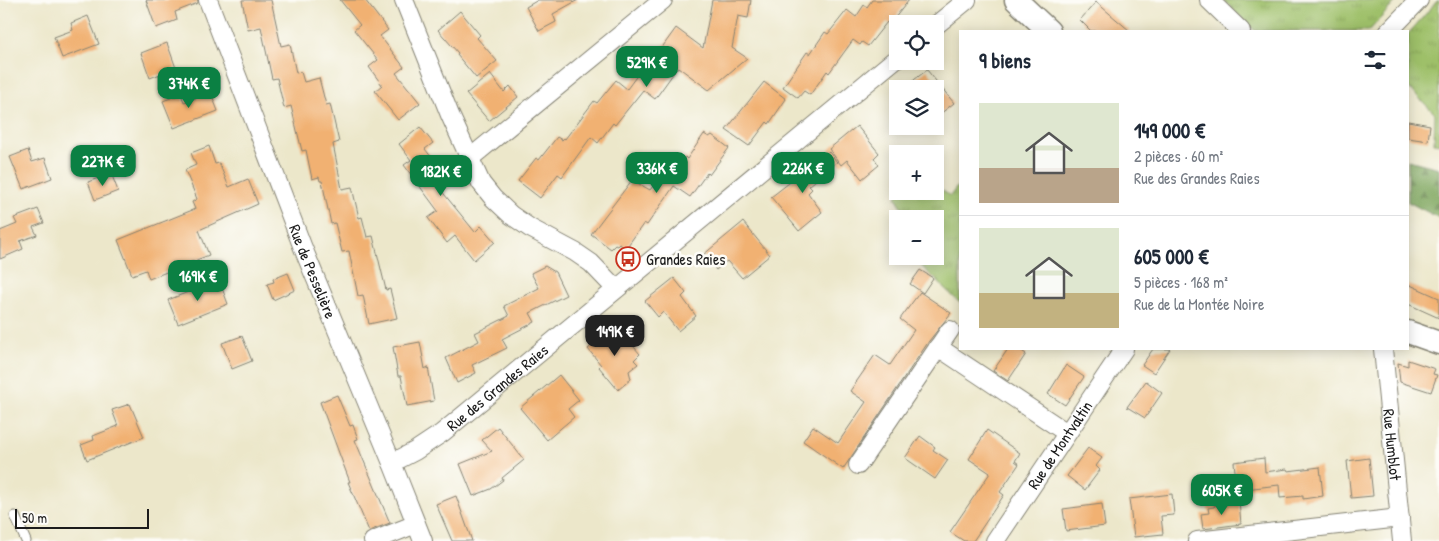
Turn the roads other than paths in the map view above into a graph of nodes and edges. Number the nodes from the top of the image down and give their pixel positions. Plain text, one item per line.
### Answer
1 (208, 0) edge
2 (404, 0) edge
3 (663, 0) edge
4 (967, 0) edge
5 (1016, 0) edge
6 (1210, 0) edge
7 (1419, 0) edge
8 (944, 19) edge
9 (1049, 30) edge
10 (1240, 30) edge
11 (1390, 30) edge
12 (889, 64) edge
13 (469, 159) junction
14 (616, 289) junction
15 (950, 330) dead end
16 (1409, 332) edge
17 (1439, 343) edge
18 (938, 347) junction
19 (1123, 350) edge
20 (1383, 350) edge
21 (1067, 433) junction
22 (392, 463) junction
23 (858, 465) dead end
24 (16, 516) dead end
25 (1400, 518) junction
26 (416, 524) junction
27 (26, 541) edge
28 (373, 541) edge
29 (423, 541) edge
30 (995, 541) edge
31 (1197, 541) edge
32 (1402, 541) edge

1 - 22 street, Rue de Pesselière
2 - 13 street
3 - 13 street
4 - 8 street
5 - 9 street
6 - 10 street
7 - 11 street
12 - 14 street, Rue des Grandes Raies
13 - 14 street
14 - 22 street, Rue des Grandes Raies
15 - 18 street
16 - 17 street
18 - 21 street
18 - 23 street
19 - 21 street, Rue de Montvaltin
20 - 25 street, Rue Humblot
21 - 30 street, Rue de Montvaltin
22 - 26 street, Rue de Pesselière
24 - 27 lane
25 - 31 street
25 - 32 street, Rue Humblot
26 - 28 street
26 - 29 street, Rue de Pesselière

